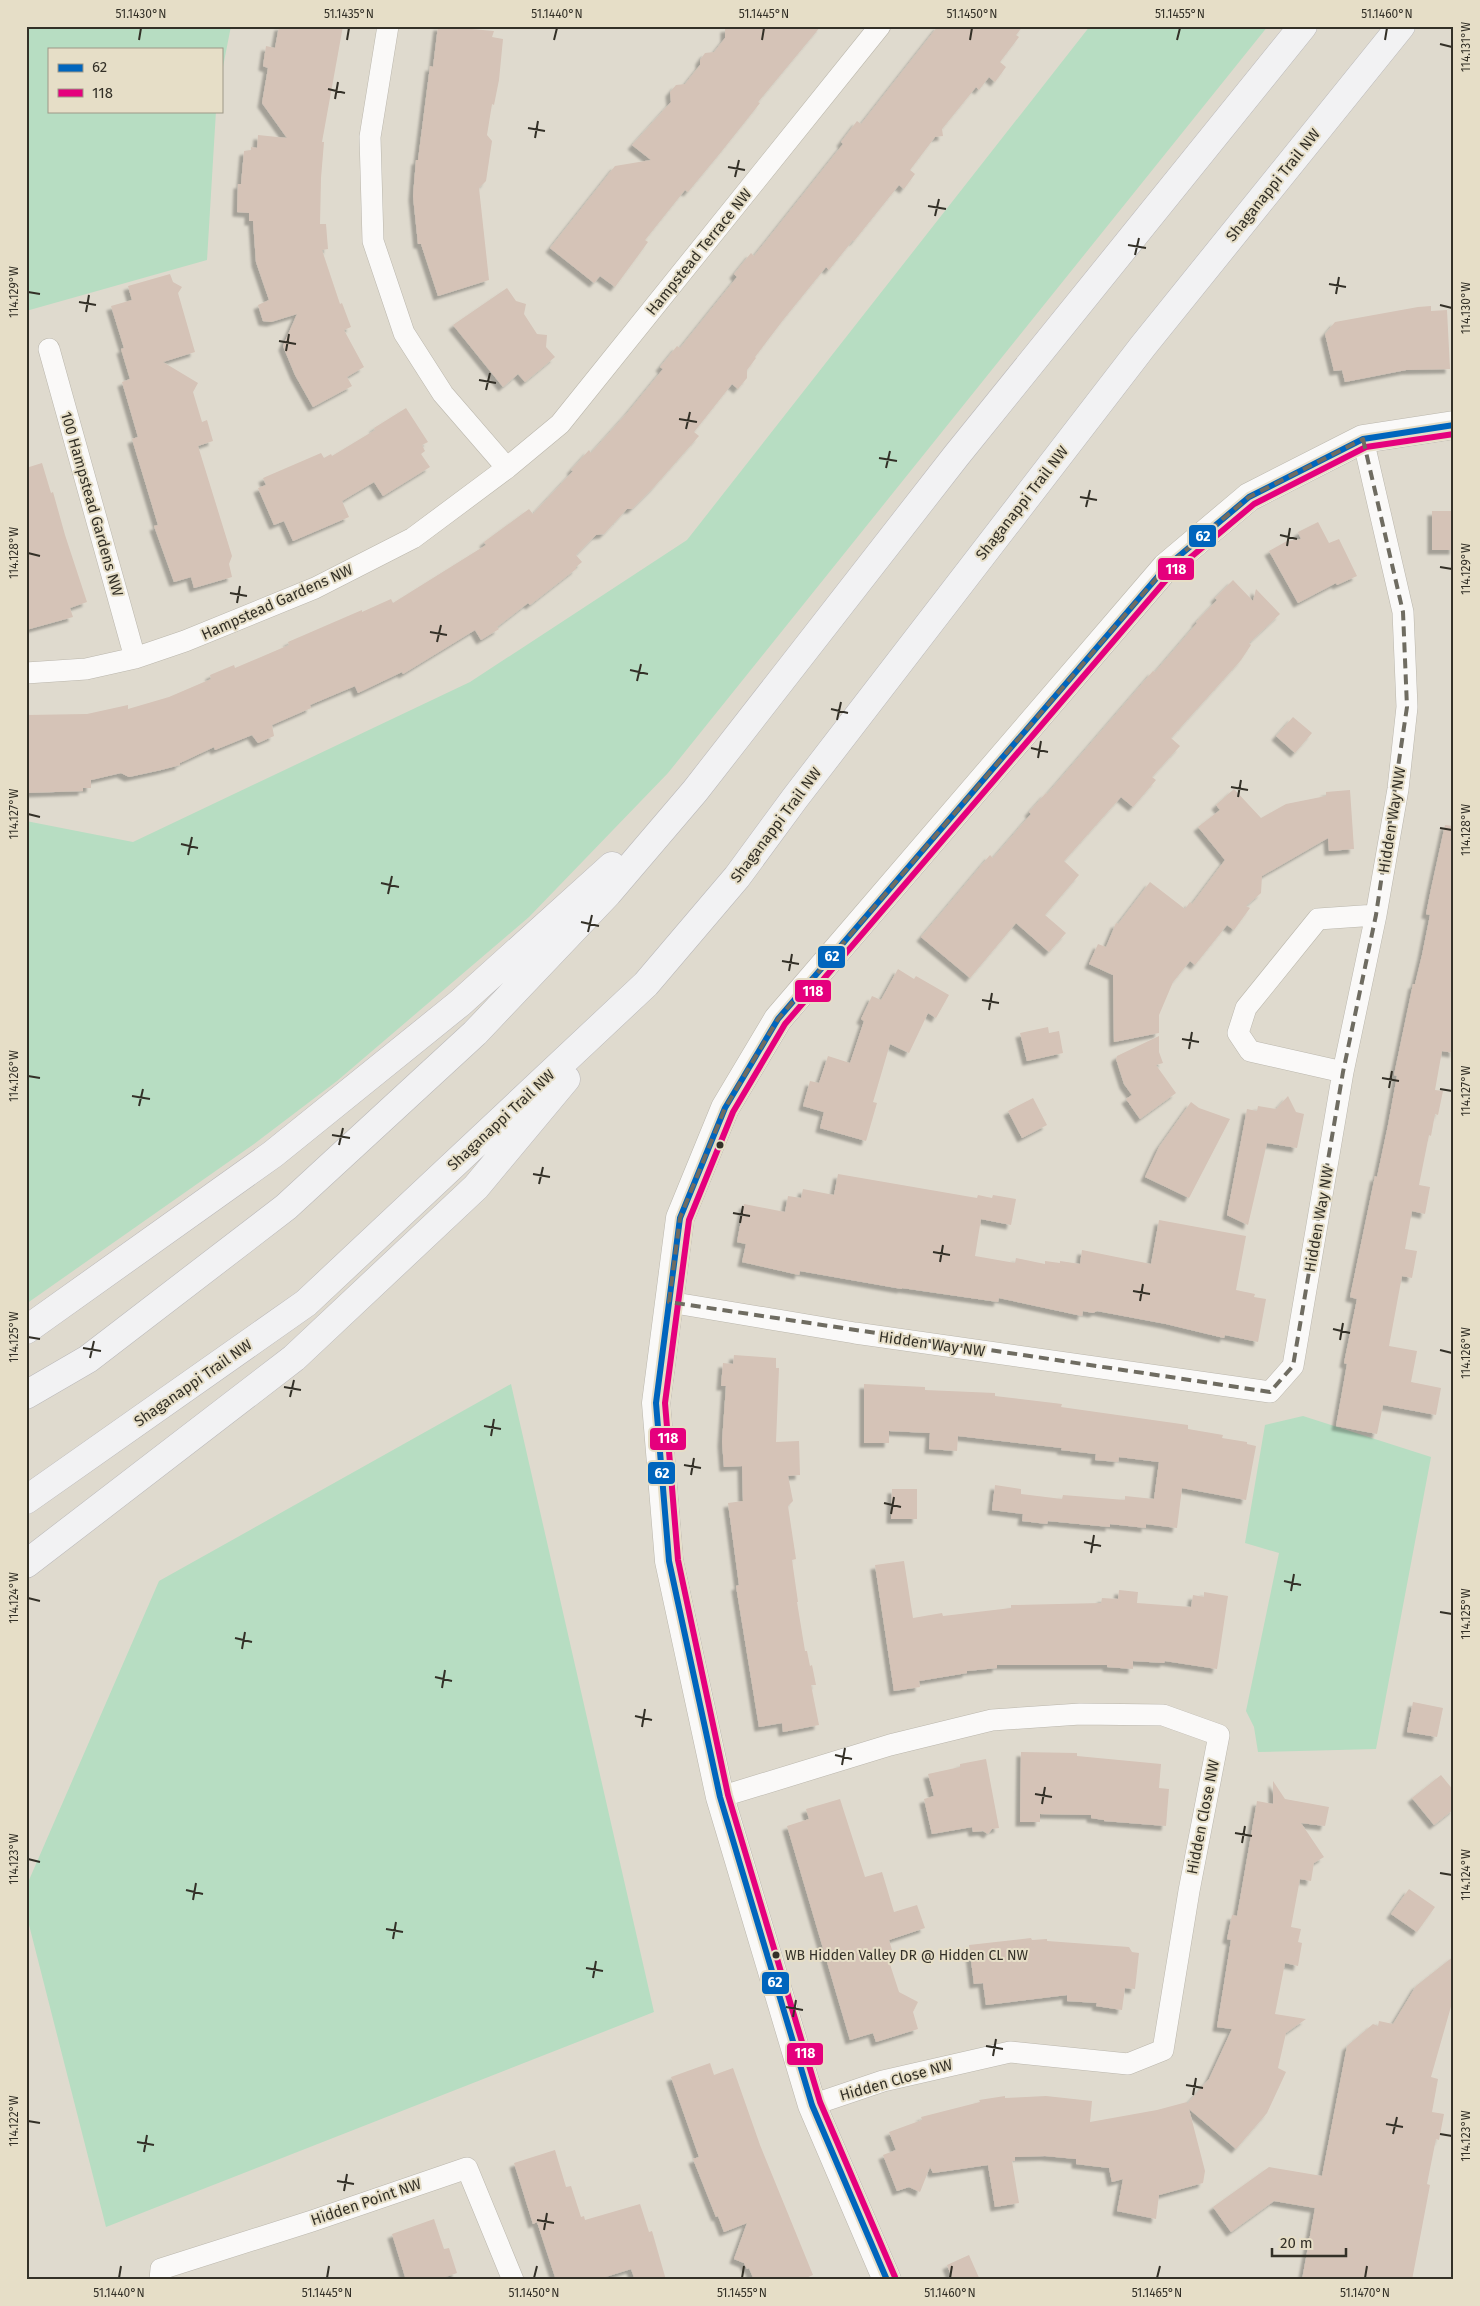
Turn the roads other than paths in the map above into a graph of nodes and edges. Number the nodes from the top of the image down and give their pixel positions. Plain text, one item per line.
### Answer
1 (388, 26) edge
2 (880, 26) edge
3 (1302, 26) edge
4 (1401, 26) edge
5 (49, 350) dead end
6 (1454, 425) edge
7 (1363, 439) junction
8 (507, 468) junction
9 (136, 658) junction
10 (26, 673) edge
11 (695, 791) junction
12 (1376, 915) junction
13 (646, 984) junction
14 (1343, 1072) junction
15 (669, 1302) junction
16 (26, 1330) edge
17 (88, 1359) junction
18 (26, 1396) edge
19 (26, 1409) edge
20 (26, 1500) edge
21 (26, 1564) edge
22 (720, 1797) junction
23 (812, 2106) junction
24 (160, 2280) edge
25 (513, 2280) edge
26 (887, 2280) edge

1 - 8 street
2 - 8 street, Hampstead Terrace NW
3 - 11 main road
4 - 13 main road, Shaganappi Trail NW
5 - 9 street, 100 Hampstead Gardens NW
6 - 7 street
7 - 12 street, Hidden Way NW
7 - 15 street
8 - 9 street, Hampstead Gardens NW
9 - 10 street, Hampstead Gardens NW
11 - 16 main road
11 - 17 main road
12 - 14 street, Hidden Way NW
12 - 14 street
13 - 20 main road, Shaganappi Trail NW
13 - 21 main road
14 - 15 street, Hidden Way NW
15 - 22 street
17 - 18 main road
17 - 19 main road
22 - 23 street
22 - 23 street, Hidden Close NW
23 - 26 street
24 - 25 street, Hidden Point NW

